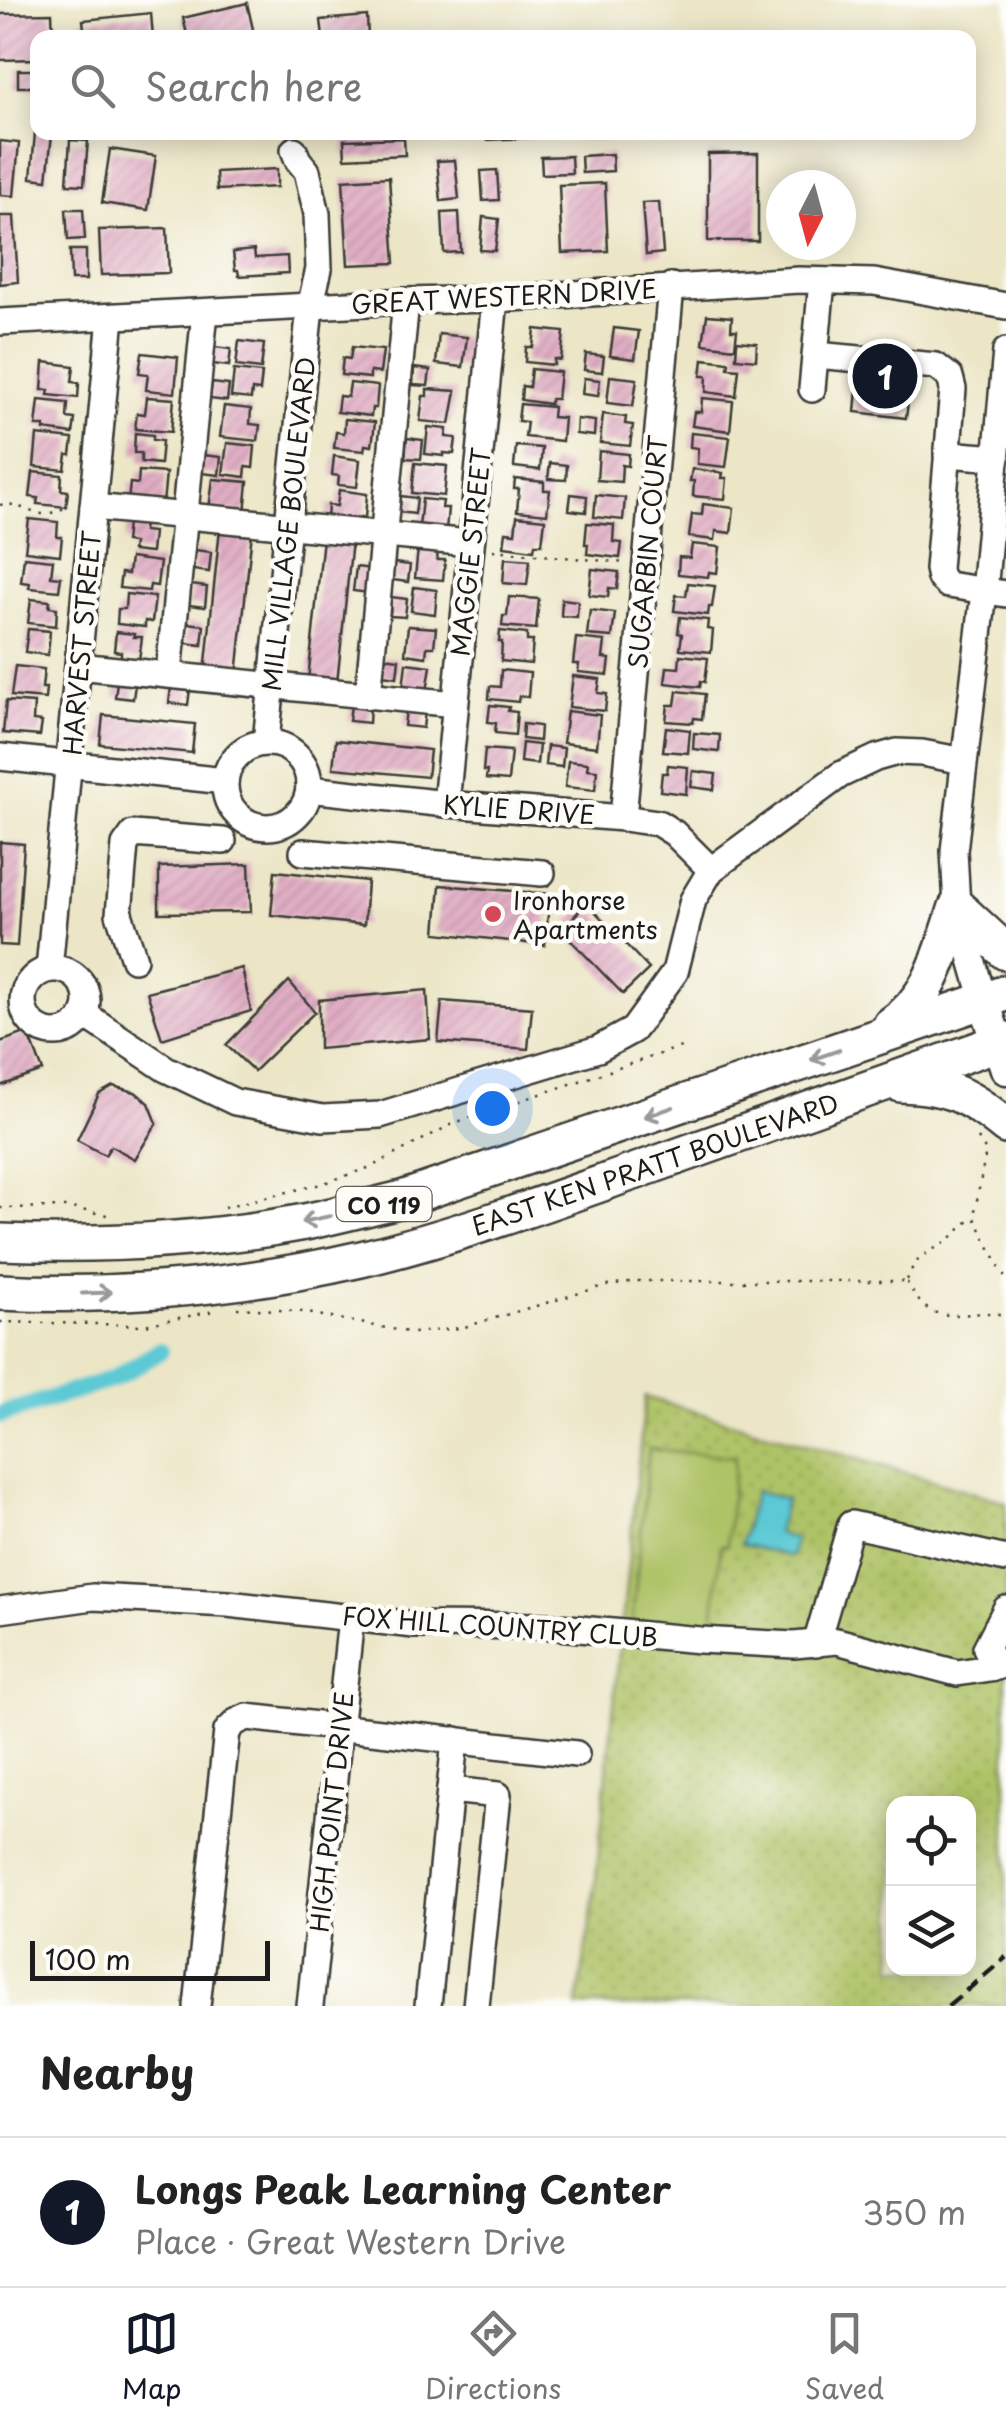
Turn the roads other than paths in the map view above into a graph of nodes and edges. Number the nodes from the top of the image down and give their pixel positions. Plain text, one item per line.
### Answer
1 (296, 155) dead end
2 (822, 281) junction
3 (672, 286) junction
4 (495, 299) junction
5 (406, 301) junction
6 (310, 306) junction
7 (1006, 306) edge
8 (206, 312) junction
9 (111, 317) junction
10 (0, 322) edge
11 (1006, 351) edge
12 (816, 355) junction
13 (812, 389) dead end
14 (947, 454) junction
15 (997, 458) junction
16 (92, 508) junction
17 (185, 516) junction
18 (288, 526) junction
19 (384, 536) junction
20 (470, 546) junction
21 (995, 593) edge
22 (78, 666) junction
23 (169, 674) junction
24 (272, 687) junction
25 (368, 696) junction
26 (455, 704) junction
27 (266, 742) junction
28 (0, 757) edge
29 (964, 761) junction
30 (70, 764) junction
31 (225, 780) junction
32 (309, 789) junction
33 (446, 804) junction
34 (623, 818) junction
35 (223, 841) dead end
36 (303, 852) dead end
37 (711, 870) junction
38 (542, 873) dead end
39 (956, 907) junction
40 (1006, 952) edge
41 (134, 959) dead end
42 (50, 969) junction
43 (12, 993) edge
44 (995, 997) edge
45 (84, 1014) junction
46 (869, 1040) junction
47 (1003, 1051) edge
48 (885, 1084) junction
49 (992, 1132) edge
50 (0, 1242) edge
51 (0, 1292) edge
52 (1006, 1559) edge
53 (0, 1610) edge
54 (1006, 1610) edge
55 (351, 1618) junction
56 (816, 1644) junction
57 (1001, 1664) edge
58 (339, 1728) junction
59 (455, 1740) junction
60 (576, 1754) dead end
61 (450, 1790) junction
62 (197, 2006) edge
63 (310, 2006) edge
64 (428, 2006) edge
65 (476, 2006) edge

1 - 6 street, MILL VILLAGE BOULEVARD
2 - 3 street, GREAT WESTERN DRIVE
2 - 7 street, GREAT WESTERN DRIVE
2 - 12 street
3 - 4 street, GREAT WESTERN DRIVE
3 - 34 street, SUGARBIN COURT
4 - 5 street, GREAT WESTERN DRIVE
4 - 20 street, MAGGIE STREET
5 - 6 street, GREAT WESTERN DRIVE
5 - 19 street
6 - 8 street, GREAT WESTERN DRIVE
6 - 18 street, MILL VILLAGE BOULEVARD
8 - 9 street, GREAT WESTERN DRIVE
8 - 17 street
9 - 10 street, GREAT WESTERN DRIVE
9 - 16 street, HARVEST STREET
11 - 15 street
12 - 13 street
12 - 14 street
14 - 15 street
14 - 21 street
15 - 21 street
16 - 17 street
16 - 22 street, HARVEST STREET
17 - 18 street
17 - 23 street
18 - 19 street
18 - 24 street, MILL VILLAGE BOULEVARD
19 - 20 street
19 - 25 street
20 - 26 street, MAGGIE STREET
21 - 29 street
22 - 23 street
22 - 30 street, HARVEST STREET
23 - 24 street
24 - 25 street
24 - 27 street, MILL VILLAGE BOULEVARD
25 - 26 street
26 - 33 street, MAGGIE STREET
27 - 31 street
27 - 32 street
28 - 30 street
29 - 37 street
29 - 39 street
30 - 31 street
30 - 42 street, HARVEST STREET
31 - 32 street
32 - 33 street, KYLIE DRIVE
33 - 34 street, KYLIE DRIVE
34 - 37 street, KYLIE DRIVE
35 - 41 street
36 - 38 street
37 - 45 street
39 - 40 highway
39 - 44 street
39 - 46 highway
42 - 43 street
42 - 45 street
43 - 45 street
44 - 46 highway, EAST KEN PRATT BOULEVARD / CO 119
44 - 47 main road
46 -> 50 highway, EAST KEN PRATT BOULEVARD / CO 119
47 - 48 highway, EAST KEN PRATT BOULEVARD / CO 119
48 - 49 highway
51 -> 48 highway, EAST KEN PRATT BOULEVARD / CO 119
52 - 56 street
53 - 55 street, FOX HILL COUNTRY CLUB
54 - 57 street
55 - 56 street, FOX HILL COUNTRY CLUB
55 - 58 street, HIGH POINT DRIVE
56 - 57 street, FOX HILL COUNTRY CLUB
58 - 59 street
58 - 62 street
58 - 63 street, HIGH POINT DRIVE
59 - 60 street
59 - 61 street
61 - 64 street
61 - 65 street

